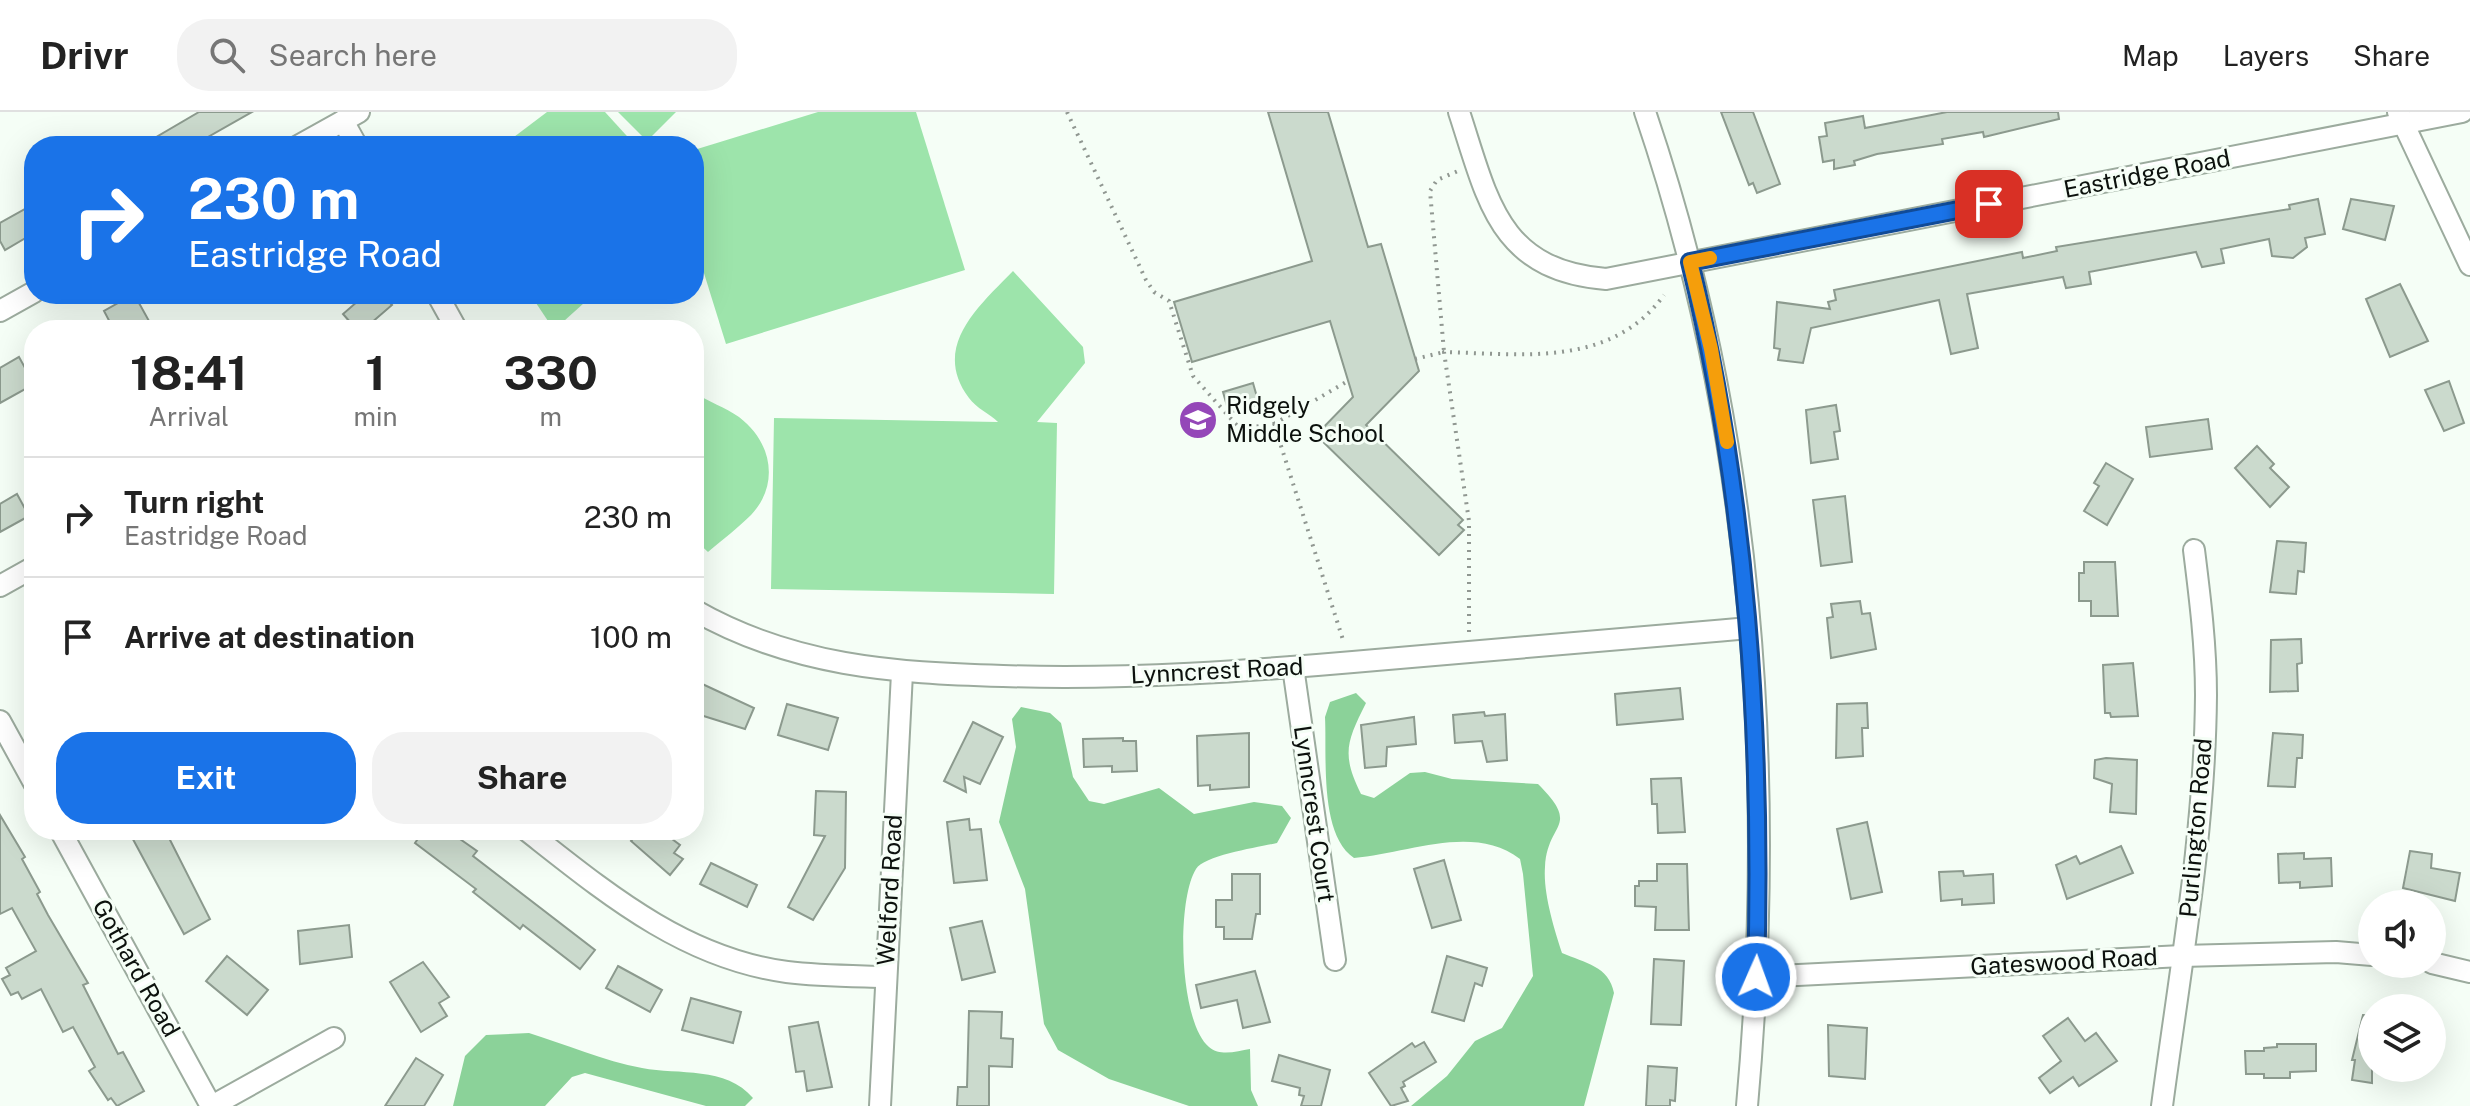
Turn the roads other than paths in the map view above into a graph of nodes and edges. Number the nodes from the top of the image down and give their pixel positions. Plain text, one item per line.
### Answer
1 (1459, 112) edge
2 (1645, 112) edge
3 (2462, 112) edge
4 (351, 117) edge
5 (2401, 118) edge
6 (316, 136) edge
7 (1690, 262) junction
8 (2470, 265) edge
9 (24, 298) edge
10 (0, 311) edge
11 (2194, 550) dead end
12 (24, 573) edge
13 (0, 586) edge
14 (704, 616) edge
15 (1749, 628) junction
16 (1293, 667) junction
17 (902, 673) junction
18 (0, 721) edge
19 (24, 765) edge
20 (66, 840) edge
21 (539, 840) edge
22 (2358, 954) edge
23 (2182, 956) junction
24 (1335, 960) dead end
25 (2446, 966) edge
26 (2470, 972) edge
27 (885, 977) junction
28 (1756, 977) junction
29 (334, 1038) dead end
30 (212, 1106) edge
31 (880, 1106) edge
32 (1747, 1106) edge
33 (2162, 1106) edge

1 - 7 street, Eastridge Road
2 - 7 street
3 - 5 street, Eastridge Road
4 - 6 street
5 - 7 street, Eastridge Road
5 - 8 street
7 - 15 street
9 - 10 street
11 - 23 street, Purlington Road
12 - 13 street
14 - 17 street, Lynncrest Road
15 - 16 street, Lynncrest Road
15 - 28 street
16 - 17 street, Lynncrest Road
16 - 24 street, Lynncrest Court
17 - 27 street, Welford Road
18 - 19 street
20 - 30 street, Gothard Road
21 - 27 street
22 - 23 street, Gateswood Road
23 - 28 street, Gateswood Road
23 - 33 street, Purlington Road
25 - 26 street
27 - 31 street, Welford Road
28 - 32 street
29 - 30 street

